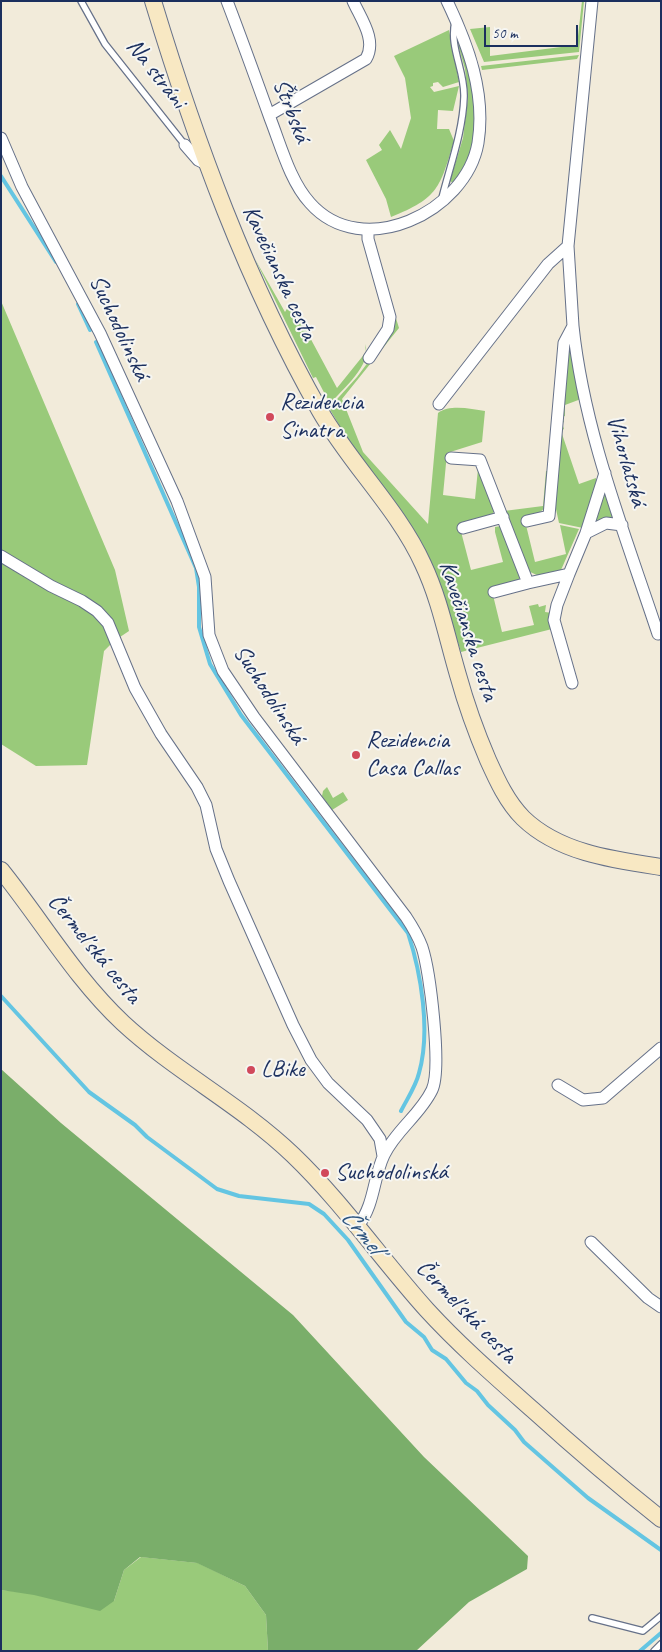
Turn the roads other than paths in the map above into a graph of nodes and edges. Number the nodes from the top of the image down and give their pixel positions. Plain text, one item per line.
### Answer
1 (81, 1) edge
2 (153, 1) edge
3 (228, 1) edge
4 (353, 1) edge
5 (447, 1) edge
6 (592, 1) edge
7 (456, 20) junction
8 (269, 114) junction
9 (1, 138) edge
10 (185, 145) joint
11 (206, 164) junction
12 (442, 200) junction
13 (368, 230) junction
14 (568, 246) junction
15 (573, 326) junction
16 (369, 358) dead end
17 (439, 404) dead end
18 (451, 458) dead end
19 (605, 473) junction
20 (503, 517) junction
21 (527, 521) dead end
22 (622, 525) junction
23 (463, 528) dead end
24 (586, 533) junction
25 (1, 556) edge
26 (569, 574) junction
27 (528, 583) junction
28 (494, 592) dead end
29 (658, 634) dead end
30 (572, 683) dead end
31 (661, 866) edge
32 (1, 870) edge
33 (661, 1048) edge
34 (558, 1085) dead end
35 (383, 1156) junction
36 (358, 1226) junction
37 (591, 1242) dead end
38 (661, 1306) edge
39 (661, 1519) edge
40 (661, 1616) edge
41 (592, 1618) dead end
42 (661, 1644) edge
43 (654, 1651) edge

1 - 10 lane, Na stráni
2 - 11 street, Kavečianska cesta
3 - 8 street, Štrbská
4 - 8 street
5 - 7 street
6 - 14 street, Vihorlatská
7 - 12 lane
7 - 12 street
8 - 13 street, Štrbská
9 - 35 street, Suchodolinská
10 - 11 street, Na stráni
11 - 31 street, Kavečianska cesta
12 - 13 street
13 - 16 street
14 - 15 street, Vihorlatská
14 - 17 street
15 - 19 street, Vihorlatská
15 - 21 street, Vihorlatská
18 - 20 street
19 - 22 street, Vihorlatská
19 - 24 street
20 - 23 street
20 - 27 street
22 - 24 street
22 - 29 street, Vihorlatská
24 - 26 street
25 - 35 street
26 - 27 street
26 - 30 street
27 - 28 street
32 - 36 street, Čermeľská cesta
33 - 34 street
35 - 36 street, Suchodolinská
36 - 39 street, Čermeľská cesta
37 - 38 street
40 - 41 lane
42 - 43 lane

